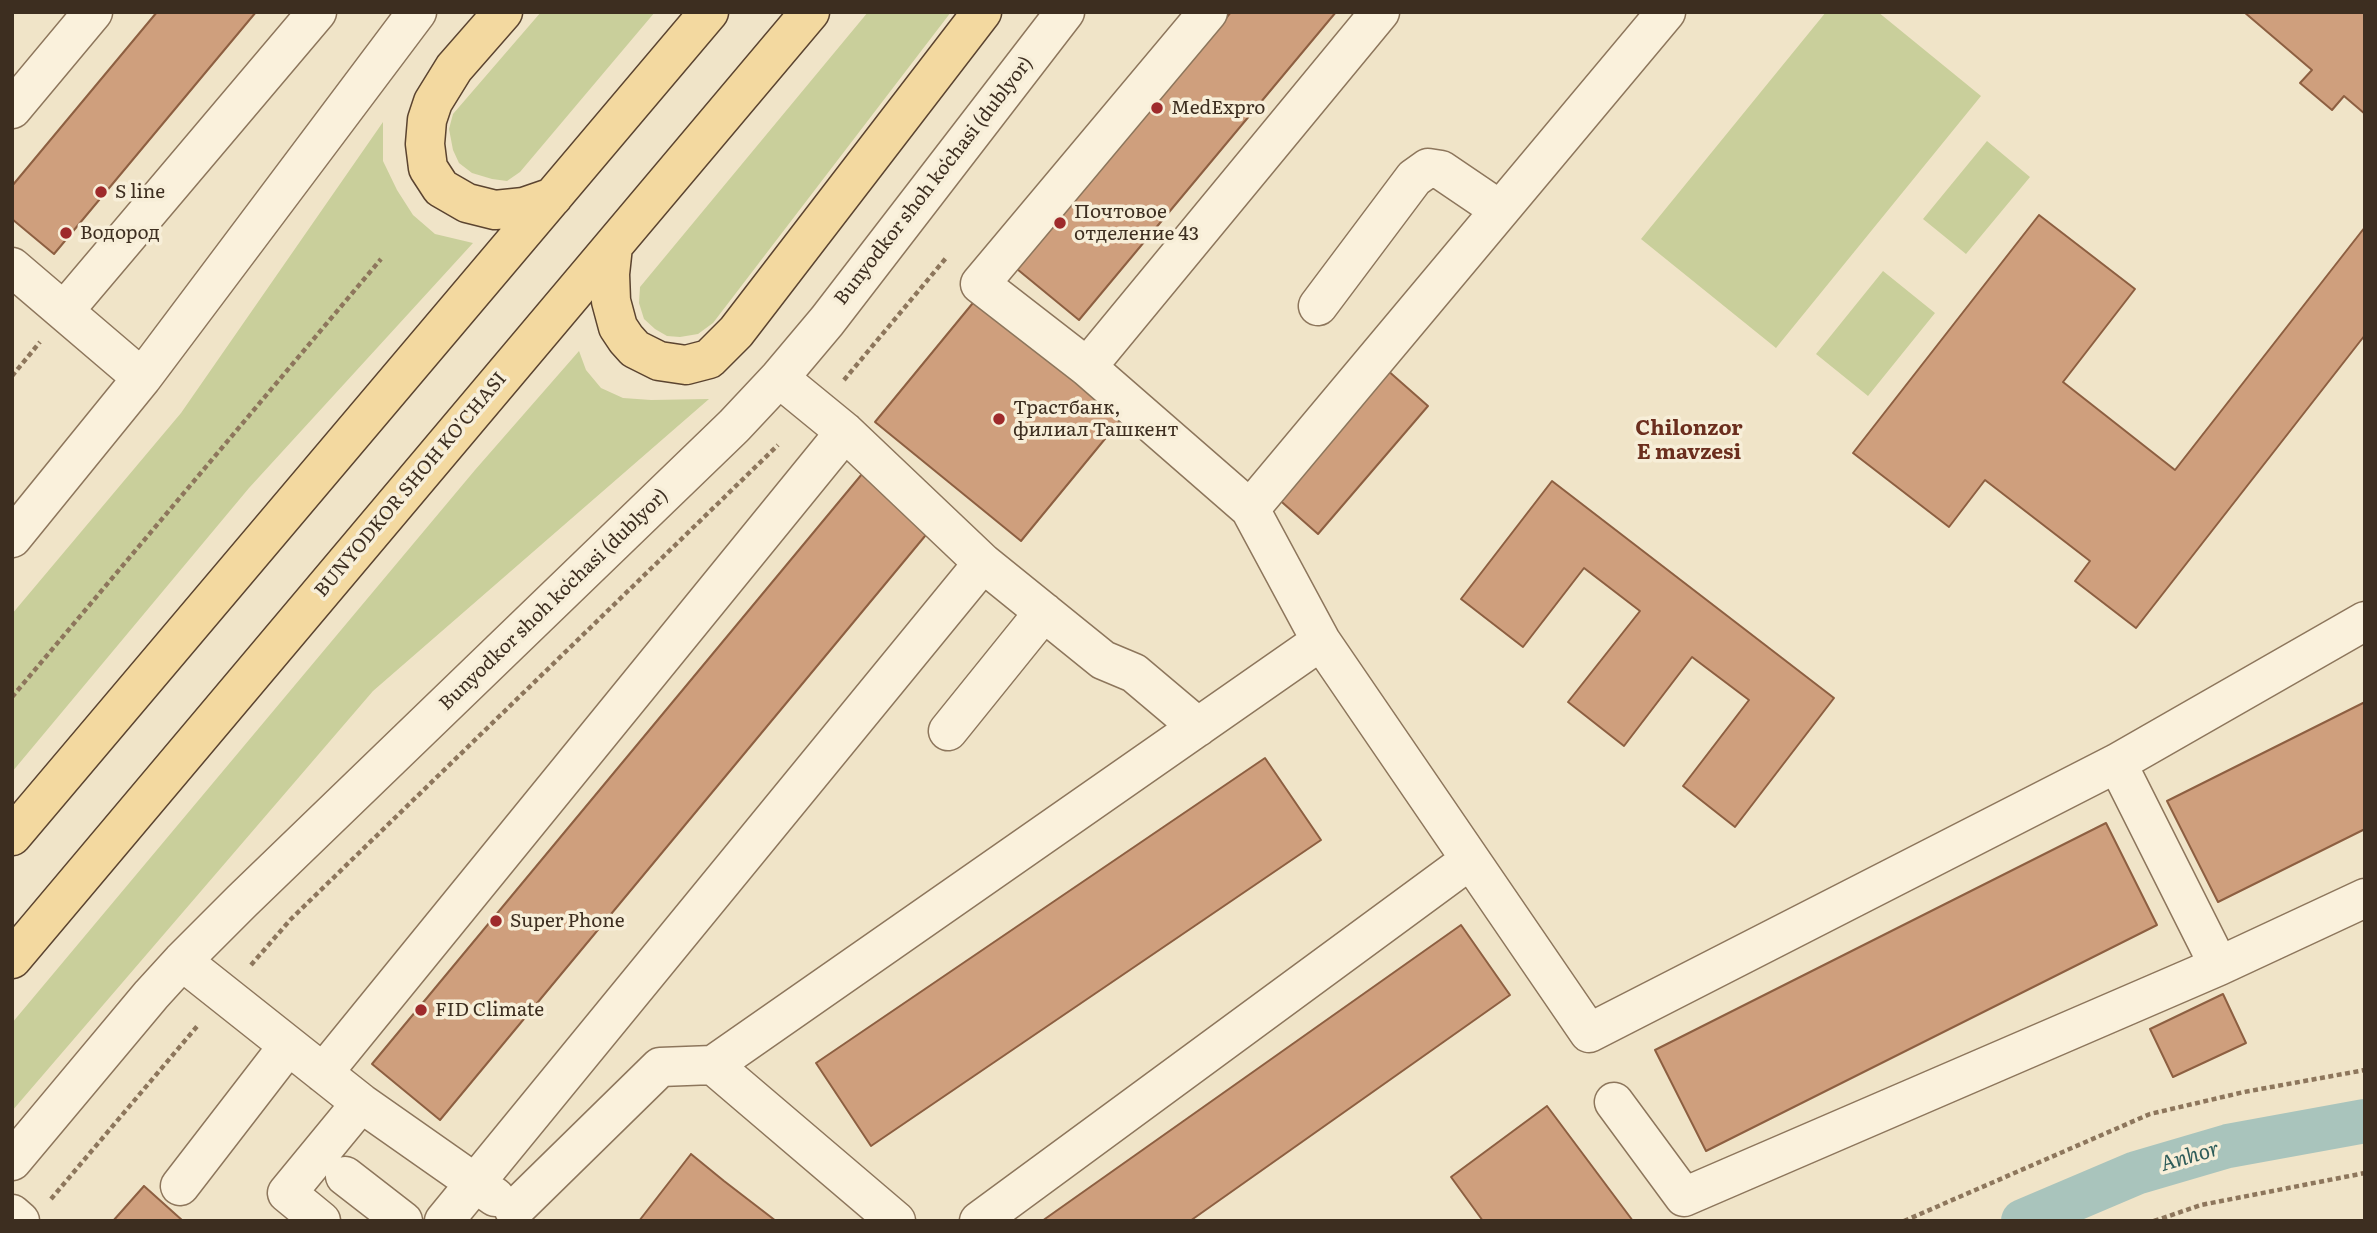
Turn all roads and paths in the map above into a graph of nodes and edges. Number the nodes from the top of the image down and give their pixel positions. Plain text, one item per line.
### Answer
1 (93, 12) edge
2 (317, 12) edge
3 (503, 12) edge
4 (709, 12) edge
5 (810, 12) edge
6 (982, 12) edge
7 (1065, 12) edge
8 (1208, 12) edge
9 (1380, 12) edge
10 (1666, 12) edge
11 (401, 18) edge
12 (12, 109) edge
13 (553, 197) junction
14 (1500, 210) junction
15 (613, 246) junction
16 (381, 259) dead end
17 (12, 267) edge
18 (1318, 306) dead end
19 (64, 311) junction
20 (1087, 368) junction
21 (142, 379) junction
22 (779, 379) junction
23 (845, 432) junction
24 (1250, 509) junction
25 (12, 538) edge
26 (983, 563) junction
27 (1044, 612) junction
28 (2365, 621) edge
29 (1321, 641) junction
30 (12, 697) edge
31 (1198, 727) junction
32 (948, 731) dead end
33 (2118, 764) junction
34 (12, 836) edge
35 (1470, 860) junction
36 (2365, 898) edge
37 (12, 958) edge
38 (183, 961) junction
39 (2219, 966) junction
40 (288, 1046) junction
41 (713, 1065) junction
42 (2365, 1070) edge
43 (323, 1073) junction
44 (360, 1102) junction
45 (1614, 1102) dead end
46 (12, 1161) edge
47 (2365, 1173) edge
48 (345, 1176) dead end
49 (473, 1183) junction
50 (180, 1186) dead end
51 (12, 1213) edge
52 (521, 1215) edge
53 (20, 1221) edge
54 (321, 1221) edge
55 (403, 1221) edge
56 (444, 1221) edge
57 (896, 1221) edge
58 (979, 1221) edge
59 (1904, 1221) edge
60 (2154, 1221) edge

1 - 12 street
2 - 19 street
3 - 13 main road
4 - 13 main road
5 - 15 main road, BUNYODKOR SHOH KO'CHASI
6 - 15 main road
7 - 22 street, Bunyodkor shoh koʻchasi (dublyor)
8 - 20 street
9 - 20 street
10 - 14 street
11 - 21 street
13 - 34 main road
14 - 18 street
14 - 24 street
15 - 37 main road, BUNYODKOR SHOH KO'CHASI
16 - 30 path
17 - 19 street
19 - 21 street
20 - 24 street
21 - 25 street
22 - 23 street
22 - 38 street, Bunyodkor shoh koʻchasi (dublyor)
23 - 26 street
23 - 43 street
24 - 29 street
26 - 27 street
26 - 49 street
27 - 31 street
27 - 32 street
28 - 33 street
29 - 31 street
29 - 35 street
31 - 41 street
33 - 35 street
33 - 39 street
35 - 58 street
36 - 39 street
38 - 40 street
38 - 46 street, Bunyodkor shoh koʻchasi (dublyor)
39 - 45 street
40 - 43 street
40 - 50 street
41 - 52 street
41 - 57 street
42 - 59 path
43 - 44 street
44 - 49 street
44 - 54 street
47 - 60 path
48 - 55 street
49 - 52 street
49 - 56 street
51 - 53 street

